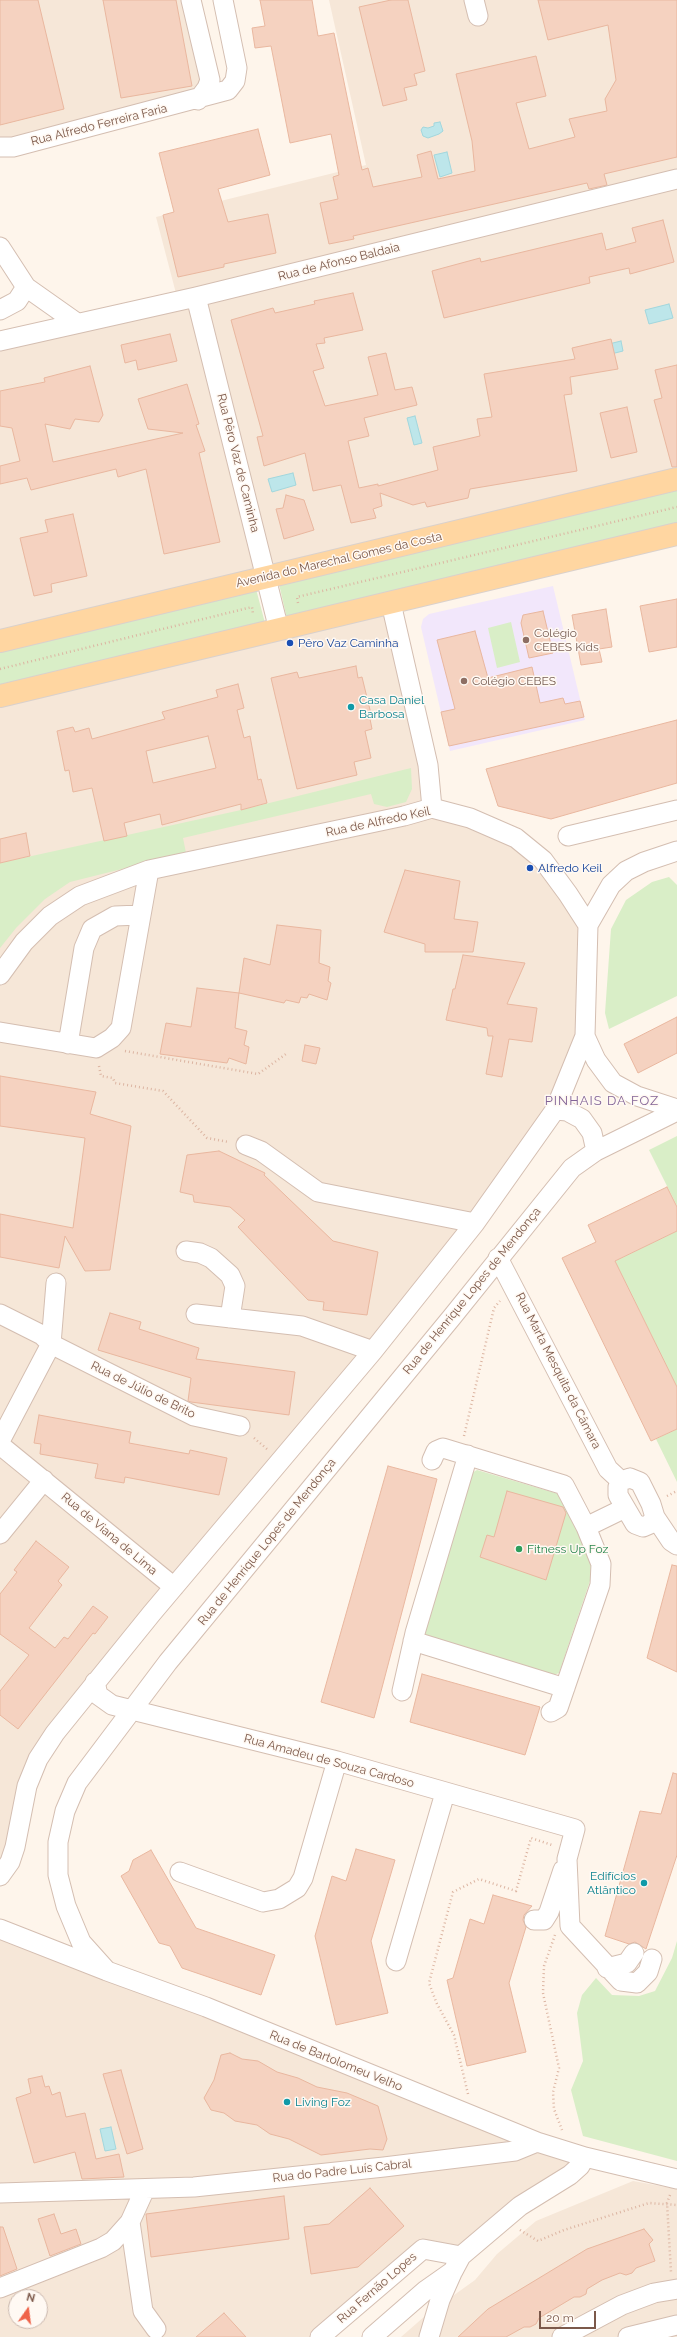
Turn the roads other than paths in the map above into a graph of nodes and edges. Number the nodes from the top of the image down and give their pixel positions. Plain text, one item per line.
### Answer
1 (191, 0) edge
2 (223, 0) edge
3 (198, 100) junction
4 (0, 147) edge
5 (677, 179) edge
6 (0, 247) edge
7 (26, 287) junction
8 (196, 297) junction
9 (0, 310) edge
10 (77, 323) junction
11 (0, 341) edge
12 (677, 479) edge
13 (677, 534) edge
14 (268, 577) junction
15 (391, 603) junction
16 (279, 630) junction
17 (0, 641) edge
18 (0, 696) edge
19 (432, 808) junction
20 (677, 810) edge
21 (568, 836) dead end
22 (677, 851) edge
23 (149, 870) junction
24 (140, 914) junction
25 (588, 925) junction
26 (0, 975) edge
27 (0, 1032) edge
28 (585, 1036) junction
29 (68, 1044) junction
30 (555, 1110) junction
31 (677, 1110) edge
32 (246, 1145) road end
33 (596, 1151) junction
34 (475, 1223) junction
35 (186, 1251) dead end
36 (498, 1258) junction
37 (56, 1283) dead end
38 (0, 1314) edge
39 (196, 1314) dead end
40 (230, 1318) junction
41 (51, 1344) junction
42 (373, 1351) junction
43 (240, 1426) road end
44 (0, 1441) edge
45 (0, 1445) edge
46 (468, 1455) junction
47 (432, 1460) dead end
48 (44, 1480) junction
49 (621, 1481) junction
50 (625, 1508) junction
51 (655, 1517) junction
52 (586, 1527) junction
53 (0, 1534) edge
54 (677, 1545) edge
55 (174, 1587) junction
56 (413, 1641) junction
57 (94, 1682) junction
58 (565, 1688) junction
59 (402, 1691) dead end
60 (132, 1709) junction
61 (551, 1712) dead end
62 (336, 1761) junction
63 (445, 1793) junction
64 (568, 1854) junction
65 (180, 1872) dead end
66 (0, 1876) edge
67 (534, 1920) dead end
68 (0, 1929) edge
69 (634, 1953) dead end
70 (652, 1959) dead end
71 (396, 1961) dead end
72 (607, 1968) junction
73 (107, 1971) junction
74 (537, 2142) junction
75 (585, 2156) junction
76 (676, 2179) edge
77 (145, 2189) junction
78 (0, 2193) edge
79 (130, 2222) junction
80 (457, 2263) junction
81 (0, 2288) edge
82 (675, 2290) edge
83 (598, 2319) junction
84 (677, 2325) edge
85 (156, 2329) dead end
86 (320, 2337) edge
87 (372, 2337) edge
88 (429, 2337) edge
89 (562, 2337) edge
90 (587, 2337) edge
91 (628, 2337) edge

1 - 3 street
2 - 3 street, Rua Alfredo Ferreira Faria
3 - 4 street, Rua Alfredo Ferreira Faria
5 - 8 street, Rua de Afonso Baldaia
6 - 7 street
7 - 9 street
7 - 10 street
8 - 10 street, Rua de Afonso Baldaia
8 - 14 street, Rua Pêro Vaz de Caminha
10 - 11 street, Rua de Afonso Baldaia
12 - 14 main road, Avenida do Marechal Gomes da Costa
13 - 15 main road
14 - 16 street, Rua Pêro Vaz de Caminha
14 - 17 main road, Avenida do Marechal Gomes da Costa
15 - 16 main road
15 - 19 street
16 - 18 main road
19 - 23 street, Rua de Alfredo Keil
19 - 25 street, Rua de Alfredo Keil
20 - 21 street
22 - 25 street
23 - 24 street
23 - 26 street, Rua de Alfredo Keil
24 - 29 street
24 - 29 street
25 - 28 street
27 - 29 street
28 - 30 street
28 - 31 street, Rua de Henrique Lopes de Mendonça
30 - 33 street
30 - 34 street
31 - 33 street, Rua de Henrique Lopes de Mendonça
32 - 34 street
33 - 36 street, Rua de Henrique Lopes de Mendonça
34 - 42 street
35 - 40 street
36 - 49 street, Rua Marta Mesquita da Câmara
36 - 60 street, Rua de Henrique Lopes de Mendonça
37 - 41 street
38 - 41 street, Rua de Júlio de Brito
39 - 40 street
40 - 42 street
41 - 43 street, Rua de Júlio de Brito
41 - 44 street
42 - 55 street
45 - 48 street, Rua de Viana de Lima
46 - 47 street
46 - 52 street
46 - 56 street
48 - 53 street
48 - 55 street, Rua de Viana de Lima
49 - 50 street
49 - 51 street
50 - 51 street
50 - 52 street
51 - 54 street
52 - 58 street
55 - 57 street
56 - 58 street
56 - 59 street
57 - 60 street, Rua Amadeu de Souza Cardoso
57 - 66 street
58 - 61 street
60 - 62 street, Rua Amadeu de Souza Cardoso
60 - 73 street, Rua de Henrique Lopes de Mendonça
62 - 63 street, Rua Amadeu de Souza Cardoso
62 - 65 street
63 - 64 street, Rua Amadeu de Souza Cardoso
63 - 71 street
64 - 67 street
64 - 72 street
68 - 73 street, Rua de Bartolomeu Velho
69 - 72 street
70 - 72 street
73 - 74 street, Rua de Bartolomeu Velho
74 - 75 street, Rua de Bartolomeu Velho
74 - 77 street, Rua do Padre Luís Cabral
75 - 76 street, Rua de Bartolomeu Velho
75 - 80 street
77 - 78 street, Rua do Padre Luís Cabral
77 - 79 street
79 - 81 street
79 - 85 street
80 - 86 street, Rua Fernão Lopes
80 - 87 street
80 - 88 street
82 - 83 street
83 - 89 street
83 - 90 street
84 - 91 street

